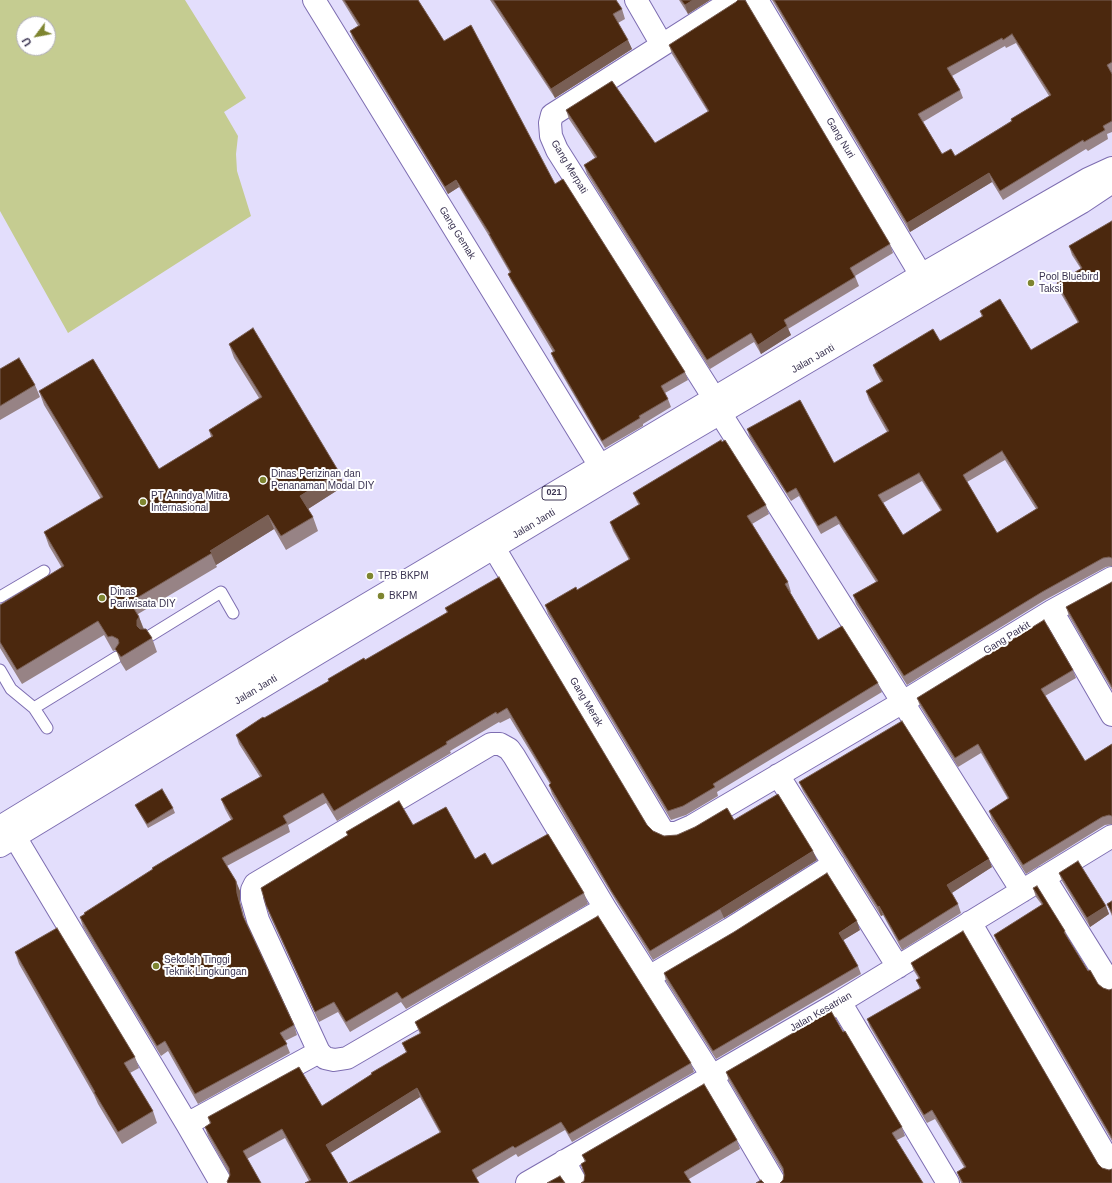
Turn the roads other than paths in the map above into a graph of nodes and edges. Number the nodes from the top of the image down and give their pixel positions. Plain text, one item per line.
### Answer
1 (314, 0) edge
2 (636, 0) edge
3 (733, 0) edge
4 (758, 0) edge
5 (662, 45) junction
6 (1112, 168) edge
7 (1112, 182) edge
8 (921, 275) junction
9 (717, 406) junction
10 (600, 466) junction
11 (494, 548) junction
12 (44, 571) dead end
13 (1112, 578) edge
14 (0, 597) edge
15 (1052, 610) junction
16 (233, 613) dead end
17 (148, 637) edge
18 (117, 657) edge
19 (0, 670) edge
20 (903, 702) junction
21 (34, 708) junction
22 (1112, 716) edge
23 (47, 728) dead end
24 (778, 775) junction
25 (1112, 836) edge
26 (5, 837) edge
27 (834, 864) junction
28 (1044, 877) junction
29 (1022, 891) junction
30 (605, 908) junction
31 (970, 922) junction
32 (898, 967) junction
33 (649, 977) junction
34 (1112, 986) edge
35 (840, 1002) junction
36 (319, 1052) junction
37 (712, 1076) junction
38 (187, 1124) junction
39 (564, 1162) junction
40 (1112, 1166) edge
41 (221, 1183) edge
42 (527, 1183) edge
43 (576, 1183) edge
44 (775, 1183) edge
45 (948, 1183) edge

1 - 10 street, Gang Gemak
2 - 5 street
3 - 5 street, Gang Merpati
4 - 8 street, Gang Nuri
5 - 9 street, Gang Merpati
6 - 8 street, Jalan Janti / 021
7 - 9 street, Jalan Janti / 021
8 - 9 street, Jalan Janti / 021
9 - 10 street, Jalan Janti / 021
9 - 11 street, Jalan Janti / 021
9 - 20 street
10 - 26 street, Jalan Janti / 021
11 - 24 street, Gang Merak
11 - 26 street, Jalan Janti / 021
12 - 14 lane
13 - 15 street, Gang Parkit
15 - 20 street, Gang Parkit
15 - 22 street
16 - 17 lane
18 - 21 lane
19 - 21 lane
20 - 24 street, Gang Parkit
20 - 29 street
21 - 23 lane
24 - 27 street
25 - 28 street, Jalan Kesatrian
26 - 38 street
27 - 32 street
27 - 33 street
28 - 29 street, Jalan Kesatrian
28 - 34 street
29 - 31 street, Jalan Kesatrian
30 - 33 street
30 - 36 street
30 - 36 street
31 - 32 street, Jalan Kesatrian
31 - 40 street
32 - 35 street, Jalan Kesatrian
33 - 37 street
35 - 37 street, Jalan Kesatrian
35 - 45 street
36 - 38 street
37 - 39 street, Jalan Kesatrian
37 - 44 street
38 - 41 street
39 - 42 street, Jalan Kesatrian
39 - 43 street

